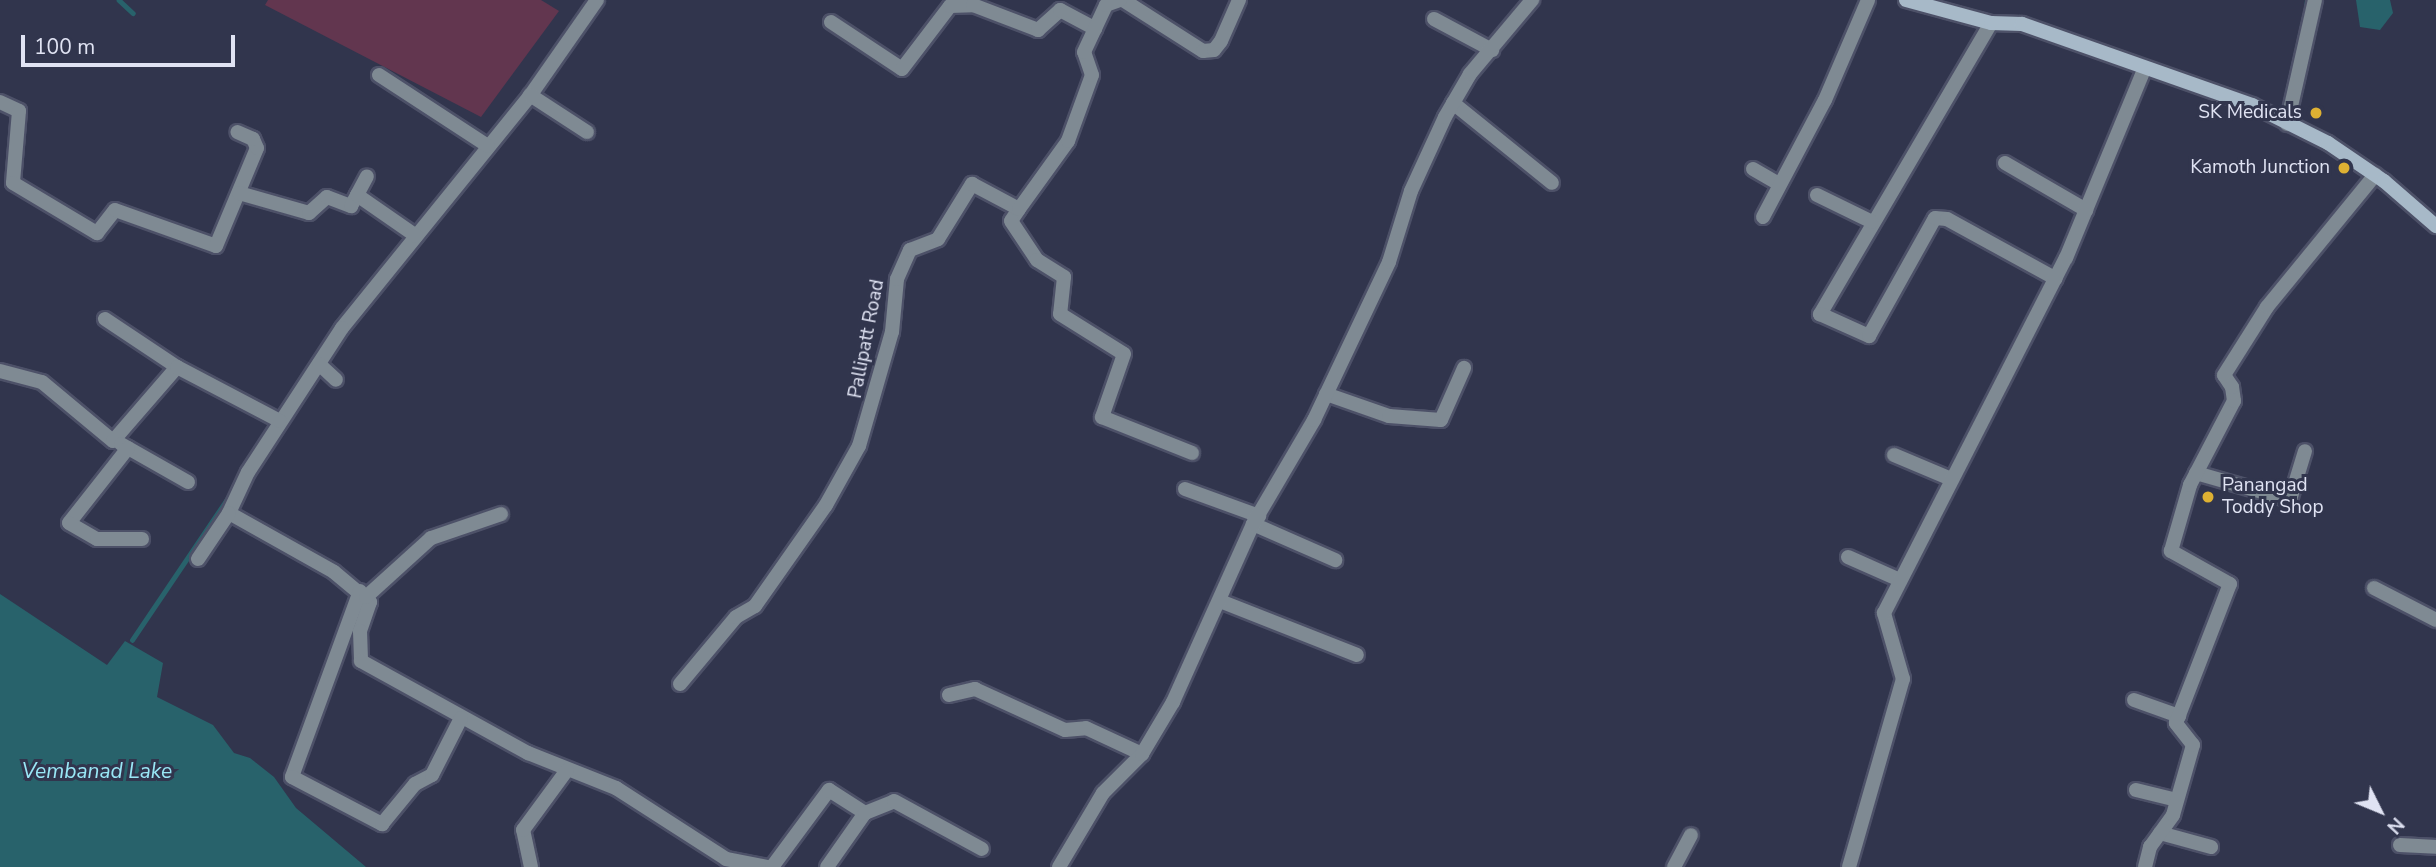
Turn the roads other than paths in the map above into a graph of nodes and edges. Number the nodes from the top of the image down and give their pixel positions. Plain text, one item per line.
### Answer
1 (597, 0) edge
2 (1122, 0) edge
3 (1239, 0) edge
4 (1532, 0) edge
5 (1868, 0) edge
6 (1906, 0) edge
7 (2315, 0) edge
8 (1434, 19) dead end
9 (831, 22) dead end
10 (1991, 23) junction
11 (1095, 29) junction
12 (1492, 50) junction
13 (2144, 69) junction
14 (379, 75) dead end
15 (530, 95) junction
16 (0, 102) edge
17 (1453, 103) junction
18 (2287, 124) junction
19 (237, 132) dead end
20 (587, 132) dead end
21 (488, 146) junction
22 (2005, 163) dead end
23 (1752, 170) dead end
24 (2375, 175) junction
25 (367, 176) dead end
26 (1552, 183) dead end
27 (1779, 184) junction
28 (239, 193) junction
29 (357, 195) junction
30 (1817, 195) dead end
31 (1019, 209) junction
32 (2086, 210) junction
33 (1763, 217) dead end
34 (1872, 222) junction
35 (2436, 226) edge
36 (416, 236) junction
37 (2056, 278) junction
38 (105, 318) dead end
39 (318, 364) junction
40 (177, 367) junction
41 (1464, 368) dead end
42 (0, 371) edge
43 (336, 380) dead end
44 (1326, 394) junction
45 (280, 421) junction
46 (113, 441) junction
47 (128, 448) junction
48 (2305, 451) dead end
49 (1192, 453) dead end
50 (1894, 455) dead end
51 (2196, 473) junction
52 (1951, 479) junction
53 (188, 482) dead end
54 (1185, 489) dead end
55 (229, 513) junction
56 (501, 514) dead end
57 (1256, 520) junction
58 (142, 539) dead end
59 (1847, 557) dead end
60 (198, 559) dead end
61 (1335, 560) dead end
62 (1900, 580) junction
63 (2374, 588) dead end
64 (363, 594) junction
65 (1220, 601) junction
66 (2436, 620) edge
67 (1357, 654) dead end
68 (680, 684) dead end
69 (949, 695) dead end
70 (2134, 700) dead end
71 (2179, 716) junction
72 (461, 718) junction
73 (1142, 754) junction
74 (568, 770) junction
75 (2136, 790) dead end
76 (2177, 800) junction
77 (865, 813) junction
78 (2160, 833) junction
79 (1691, 835) dead end
80 (2400, 845) dead end
81 (2211, 847) dead end
82 (2436, 847) edge
83 (982, 849) dead end
84 (723, 863) edge
85 (531, 867) edge
86 (770, 867) edge
87 (827, 867) edge
88 (1059, 867) edge
89 (1674, 867) edge
90 (1849, 867) edge
91 (2145, 867) edge

1 - 15 street
2 - 3 street
2 - 11 street
4 - 12 street
5 - 27 street
6 - 10 main road
7 - 18 street
8 - 12 street
9 - 11 street
10 - 13 main road
10 - 34 street
11 - 31 street
12 - 17 street
13 - 18 main road
13 - 32 street
14 - 21 street
15 - 20 street
15 - 21 street
16 - 28 street
17 - 26 street
17 - 44 street
18 - 24 main road
19 - 28 street
21 - 36 street
22 - 32 street
23 - 27 street
24 - 35 main road
24 - 51 street
25 - 29 street
27 - 33 street
28 - 29 street
29 - 36 street
30 - 34 street
31 - 49 street
31 - 68 street, Pallipatt Road
32 - 37 street
34 - 37 street
36 - 39 street
37 - 52 street
38 - 40 street
39 - 43 street
39 - 45 street
40 - 45 street
40 - 46 street
41 - 44 street
42 - 46 street
44 - 57 street
45 - 55 street
46 - 47 street
47 - 53 street
47 - 58 street
48 - 51 street
50 - 52 street
51 - 71 street
52 - 62 street
54 - 57 street
55 - 60 street
55 - 64 street
56 - 64 street
57 - 61 street
57 - 65 street
59 - 62 street
62 - 90 street
63 - 66 street
64 - 72 street
64 - 72 street
65 - 67 street
65 - 73 street
69 - 73 street
70 - 71 street
71 - 76 street
72 - 74 street
73 - 88 street
74 - 84 street
74 - 85 street
75 - 76 street
76 - 78 street
77 - 83 street
77 - 86 street
77 - 87 street
78 - 81 street
78 - 91 street
79 - 89 street
80 - 82 street
84 - 86 street

